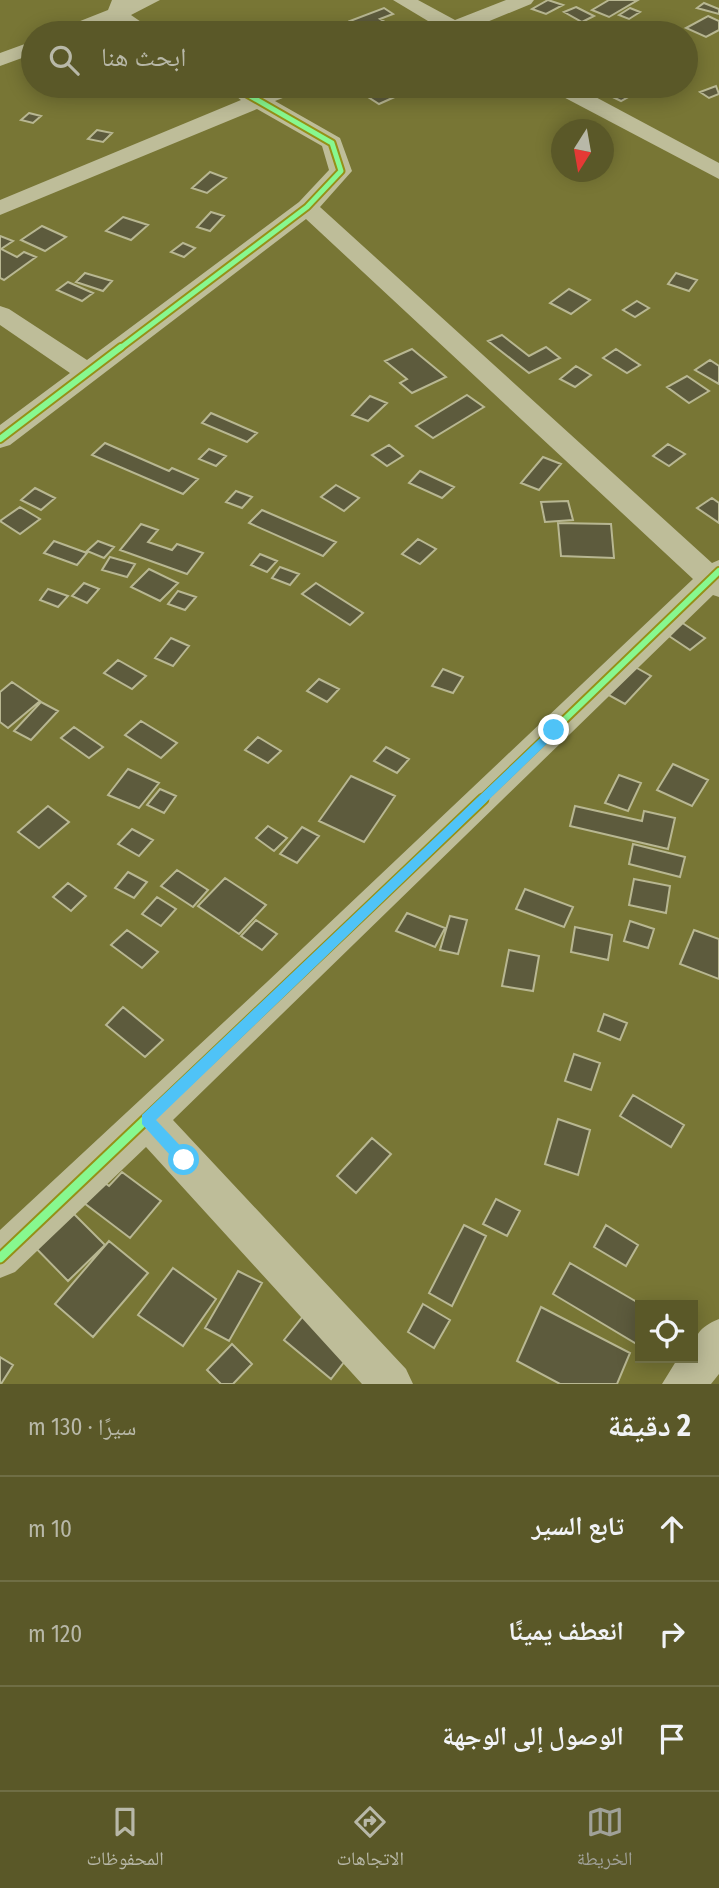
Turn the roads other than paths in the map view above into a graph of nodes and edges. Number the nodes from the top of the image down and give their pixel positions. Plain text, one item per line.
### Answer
1 (95, 0) edge
2 (150, 0) edge
3 (403, 0) edge
4 (524, 0) edge
5 (119, 7) edge
6 (91, 21) edge
7 (135, 21) edge
8 (436, 21) edge
9 (477, 21) edge
10 (21, 52) edge
11 (0, 60) edge
12 (258, 98) edge
13 (582, 98) edge
14 (255, 99) junction
15 (719, 172) edge
16 (307, 207) junction
17 (0, 208) edge
18 (0, 314) edge
19 (87, 372) junction
20 (0, 439) edge
21 (716, 578) edge
22 (147, 1119) junction
23 (0, 1258) edge
24 (719, 1340) edge
25 (391, 1384) edge
26 (684, 1384) edge

1 - 5 street
2 - 5 street
3 - 8 street
4 - 9 street
5 - 6 street
5 - 7 street
10 - 11 street
12 - 14 street
13 - 15 street
14 - 16 street
14 - 17 street
16 - 19 street
16 - 21 street
18 - 19 street
19 - 20 street
21 - 22 street
22 - 23 street
22 - 25 street
24 - 26 street

